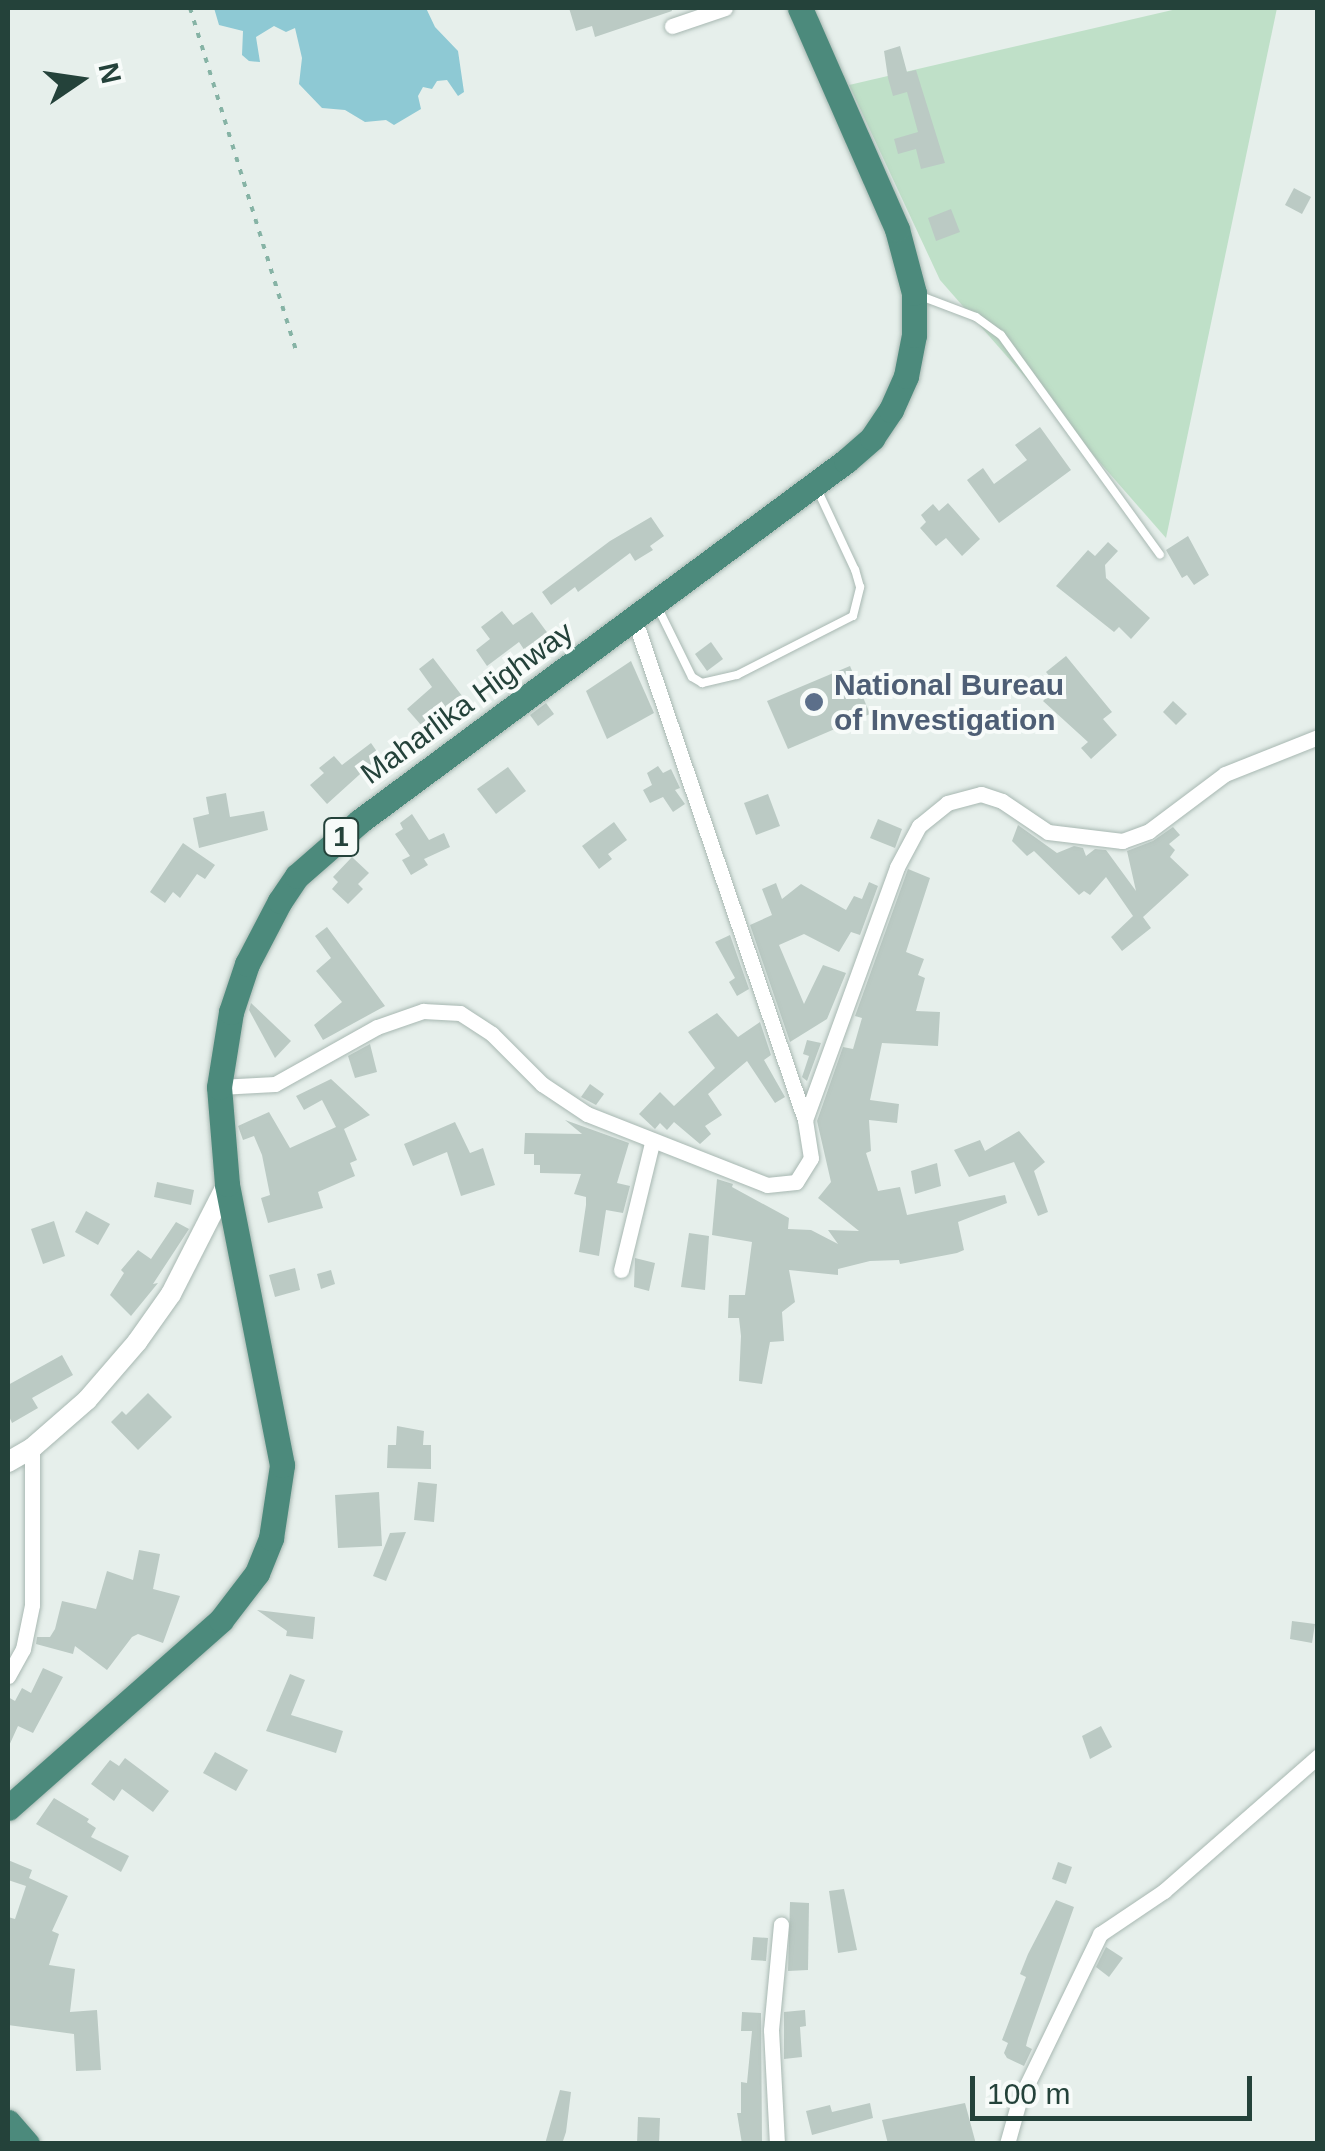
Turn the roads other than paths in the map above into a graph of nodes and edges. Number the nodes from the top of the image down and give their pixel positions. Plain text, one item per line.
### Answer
1 (725, 8) edge
2 (800, 8) edge
3 (672, 26) dead end
4 (914, 293) junction
5 (816, 485) junction
6 (1160, 555) dead end
7 (658, 606) junction
8 (635, 621) junction
9 (1318, 737) edge
10 (219, 1087) junction
11 (805, 1120) junction
12 (652, 1143) junction
13 (228, 1184) junction
14 (621, 1270) dead end
15 (32, 1448) junction
16 (8, 1462) edge
17 (8, 1676) edge
18 (1318, 1756) edge
19 (8, 1808) edge
20 (782, 1924) dead end
21 (776, 2144) edge
22 (1007, 2144) edge

1 - 3 street
2 - 4 highway, Maharlika Highway / 1
4 - 5 highway, Maharlika Highway / 1
4 - 6 lane
5 - 7 highway, Maharlika Highway / 1
5 - 7 lane
7 - 8 highway, Maharlika Highway / 1
8 - 10 highway, Maharlika Highway / 1
8 - 11 street
9 - 11 street
10 - 12 street
10 - 13 highway, Maharlika Highway / 1
11 - 12 street
12 - 14 street
13 - 15 street
13 - 19 highway, Maharlika Highway / 1
15 - 16 street
15 - 17 street
18 - 22 street
20 - 21 street

